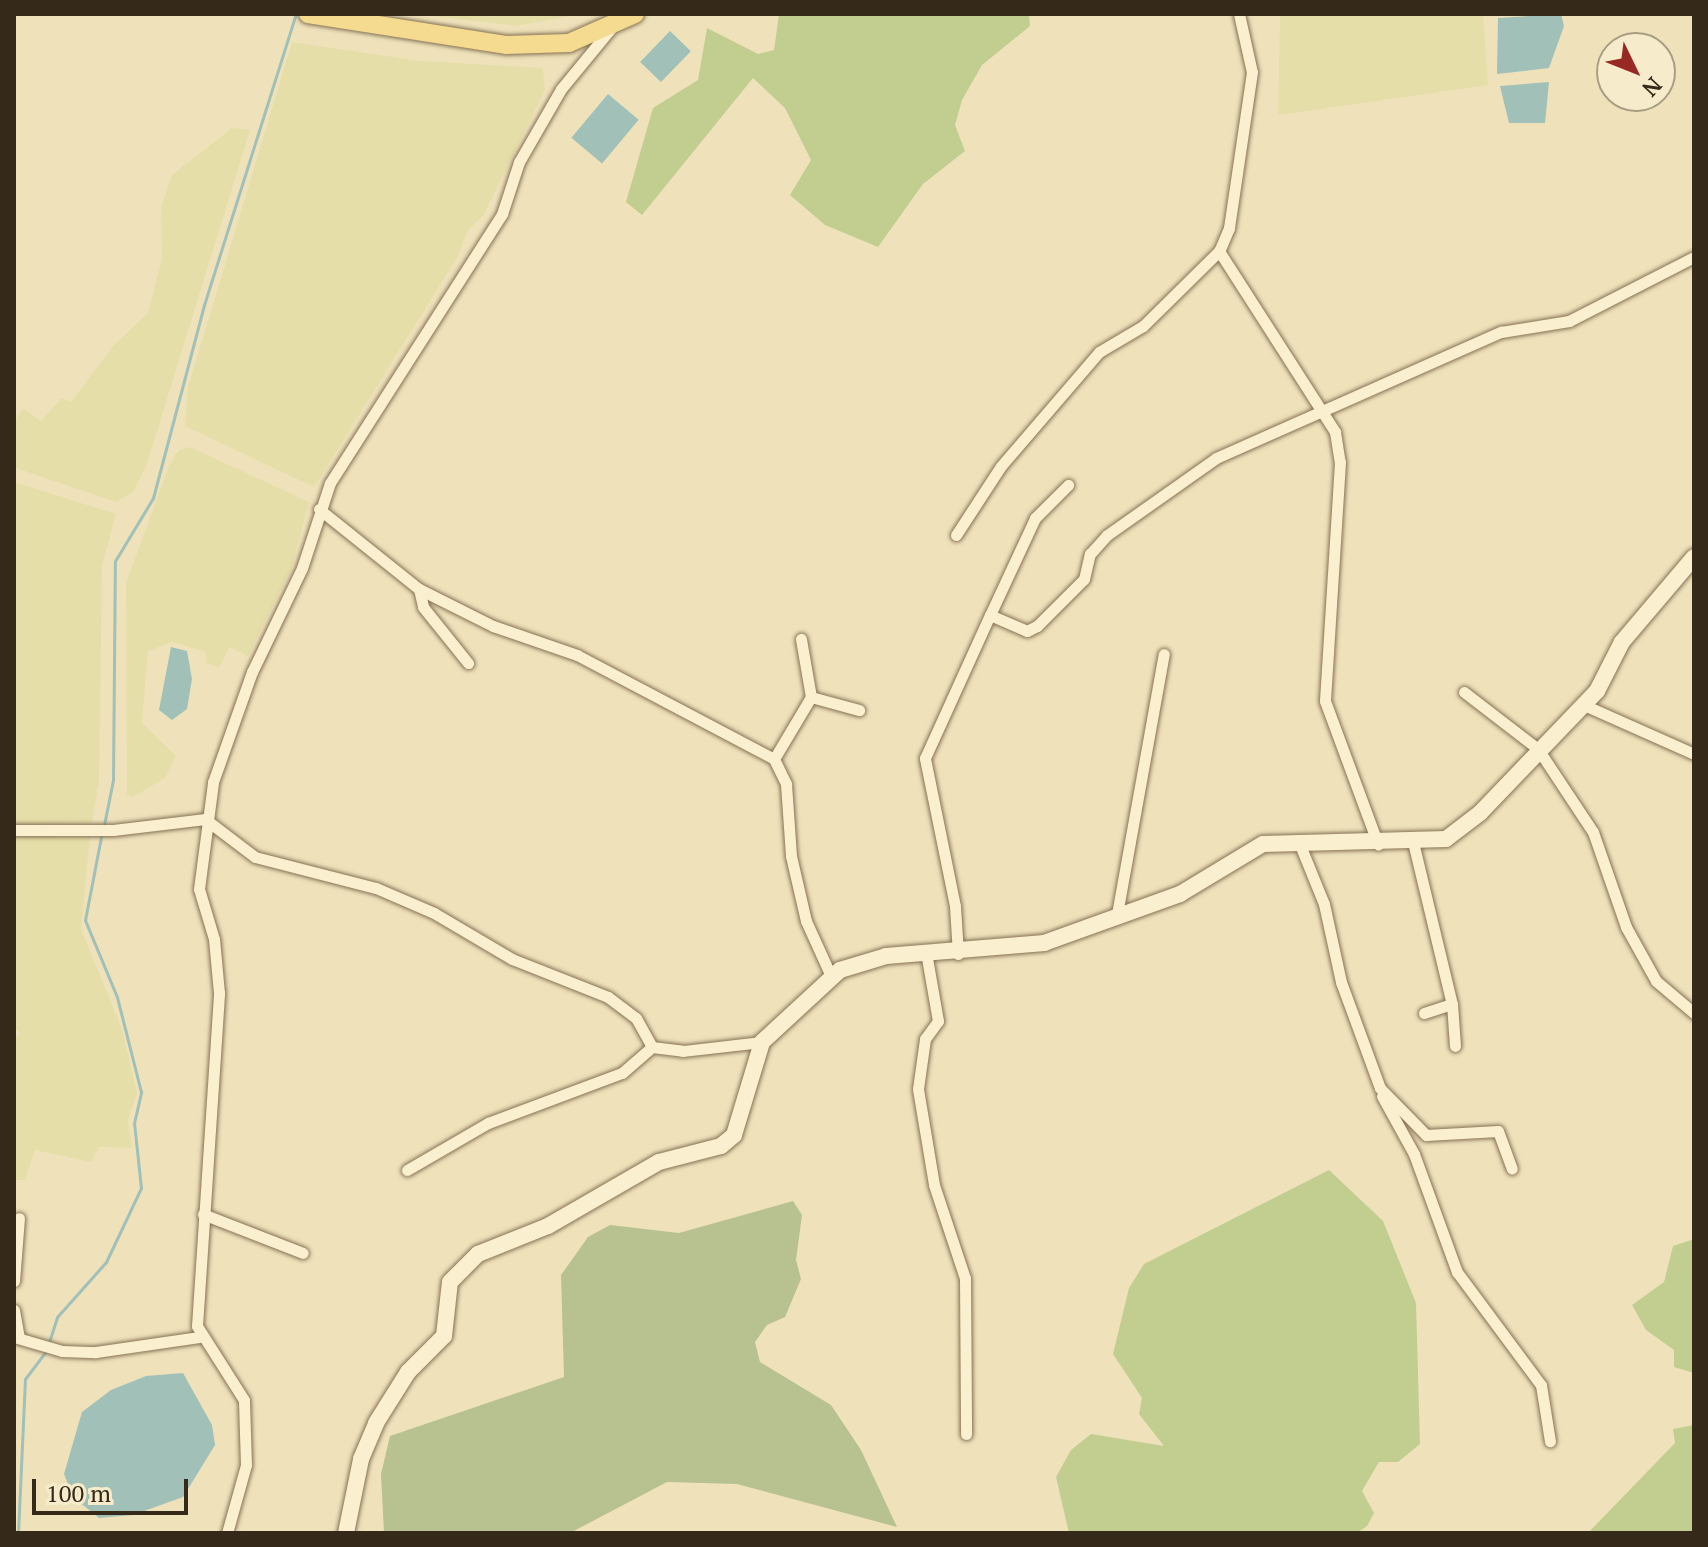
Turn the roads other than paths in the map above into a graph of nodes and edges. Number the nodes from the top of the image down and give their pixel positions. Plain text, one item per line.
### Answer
1 (308, 14) edge
2 (635, 14) edge
3 (1239, 14) edge
4 (612, 27) junction
5 (1219, 251) junction
6 (1694, 257) edge
7 (1324, 408) junction
8 (1068, 485) dead end
9 (319, 509) junction
10 (956, 535) dead end
11 (1694, 557) edge
12 (419, 589) junction
13 (990, 615) junction
14 (801, 639) dead end
15 (1164, 654) dead end
16 (468, 663) dead end
17 (1464, 692) dead end
18 (811, 697) junction
19 (1584, 705) junction
20 (859, 710) dead end
21 (1538, 749) junction
22 (1694, 754) edge
23 (774, 759) junction
24 (205, 819) junction
25 (14, 830) edge
26 (1298, 840) junction
27 (1413, 842) junction
28 (1378, 844) junction
29 (1117, 914) junction
30 (958, 954) junction
31 (927, 958) junction
32 (831, 976) junction
33 (1452, 1004) junction
34 (1424, 1013) dead end
35 (1694, 1013) edge
36 (762, 1042) junction
37 (1455, 1046) dead end
38 (652, 1047) junction
39 (1380, 1088) junction
40 (1512, 1169) dead end
41 (407, 1170) dead end
42 (203, 1214) junction
43 (19, 1218) dead end
44 (303, 1253) dead end
45 (14, 1281) edge
46 (14, 1310) edge
47 (199, 1337) junction
48 (17, 1338) edge
49 (966, 1434) dead end
50 (1550, 1441) dead end
51 (227, 1533) edge
52 (346, 1533) edge

1 - 4 main road
2 - 4 main road
3 - 5 street
4 - 9 street
5 - 7 street
5 - 10 street
6 - 7 street
7 - 13 street
7 - 28 street
8 - 13 street
9 - 12 street
9 - 24 street
11 - 19 street
12 - 16 street
12 - 23 street
13 - 30 street
14 - 18 street
15 - 29 street
17 - 21 street
18 - 20 street
18 - 23 street
19 - 21 street
19 - 22 street
21 - 27 street
21 - 35 street
23 - 32 street
24 - 25 street
24 - 38 street
24 - 42 street
26 - 28 street
26 - 29 street
26 - 39 street
27 - 28 street
27 - 33 street
29 - 30 street
30 - 31 street
31 - 32 street
31 - 49 street
32 - 36 street
33 - 34 street
33 - 37 street
36 - 38 street
36 - 52 street
38 - 41 street
39 - 40 street
39 - 50 street
42 - 44 street
42 - 47 street
43 - 45 street
46 - 48 street
47 - 48 street
47 - 51 street

